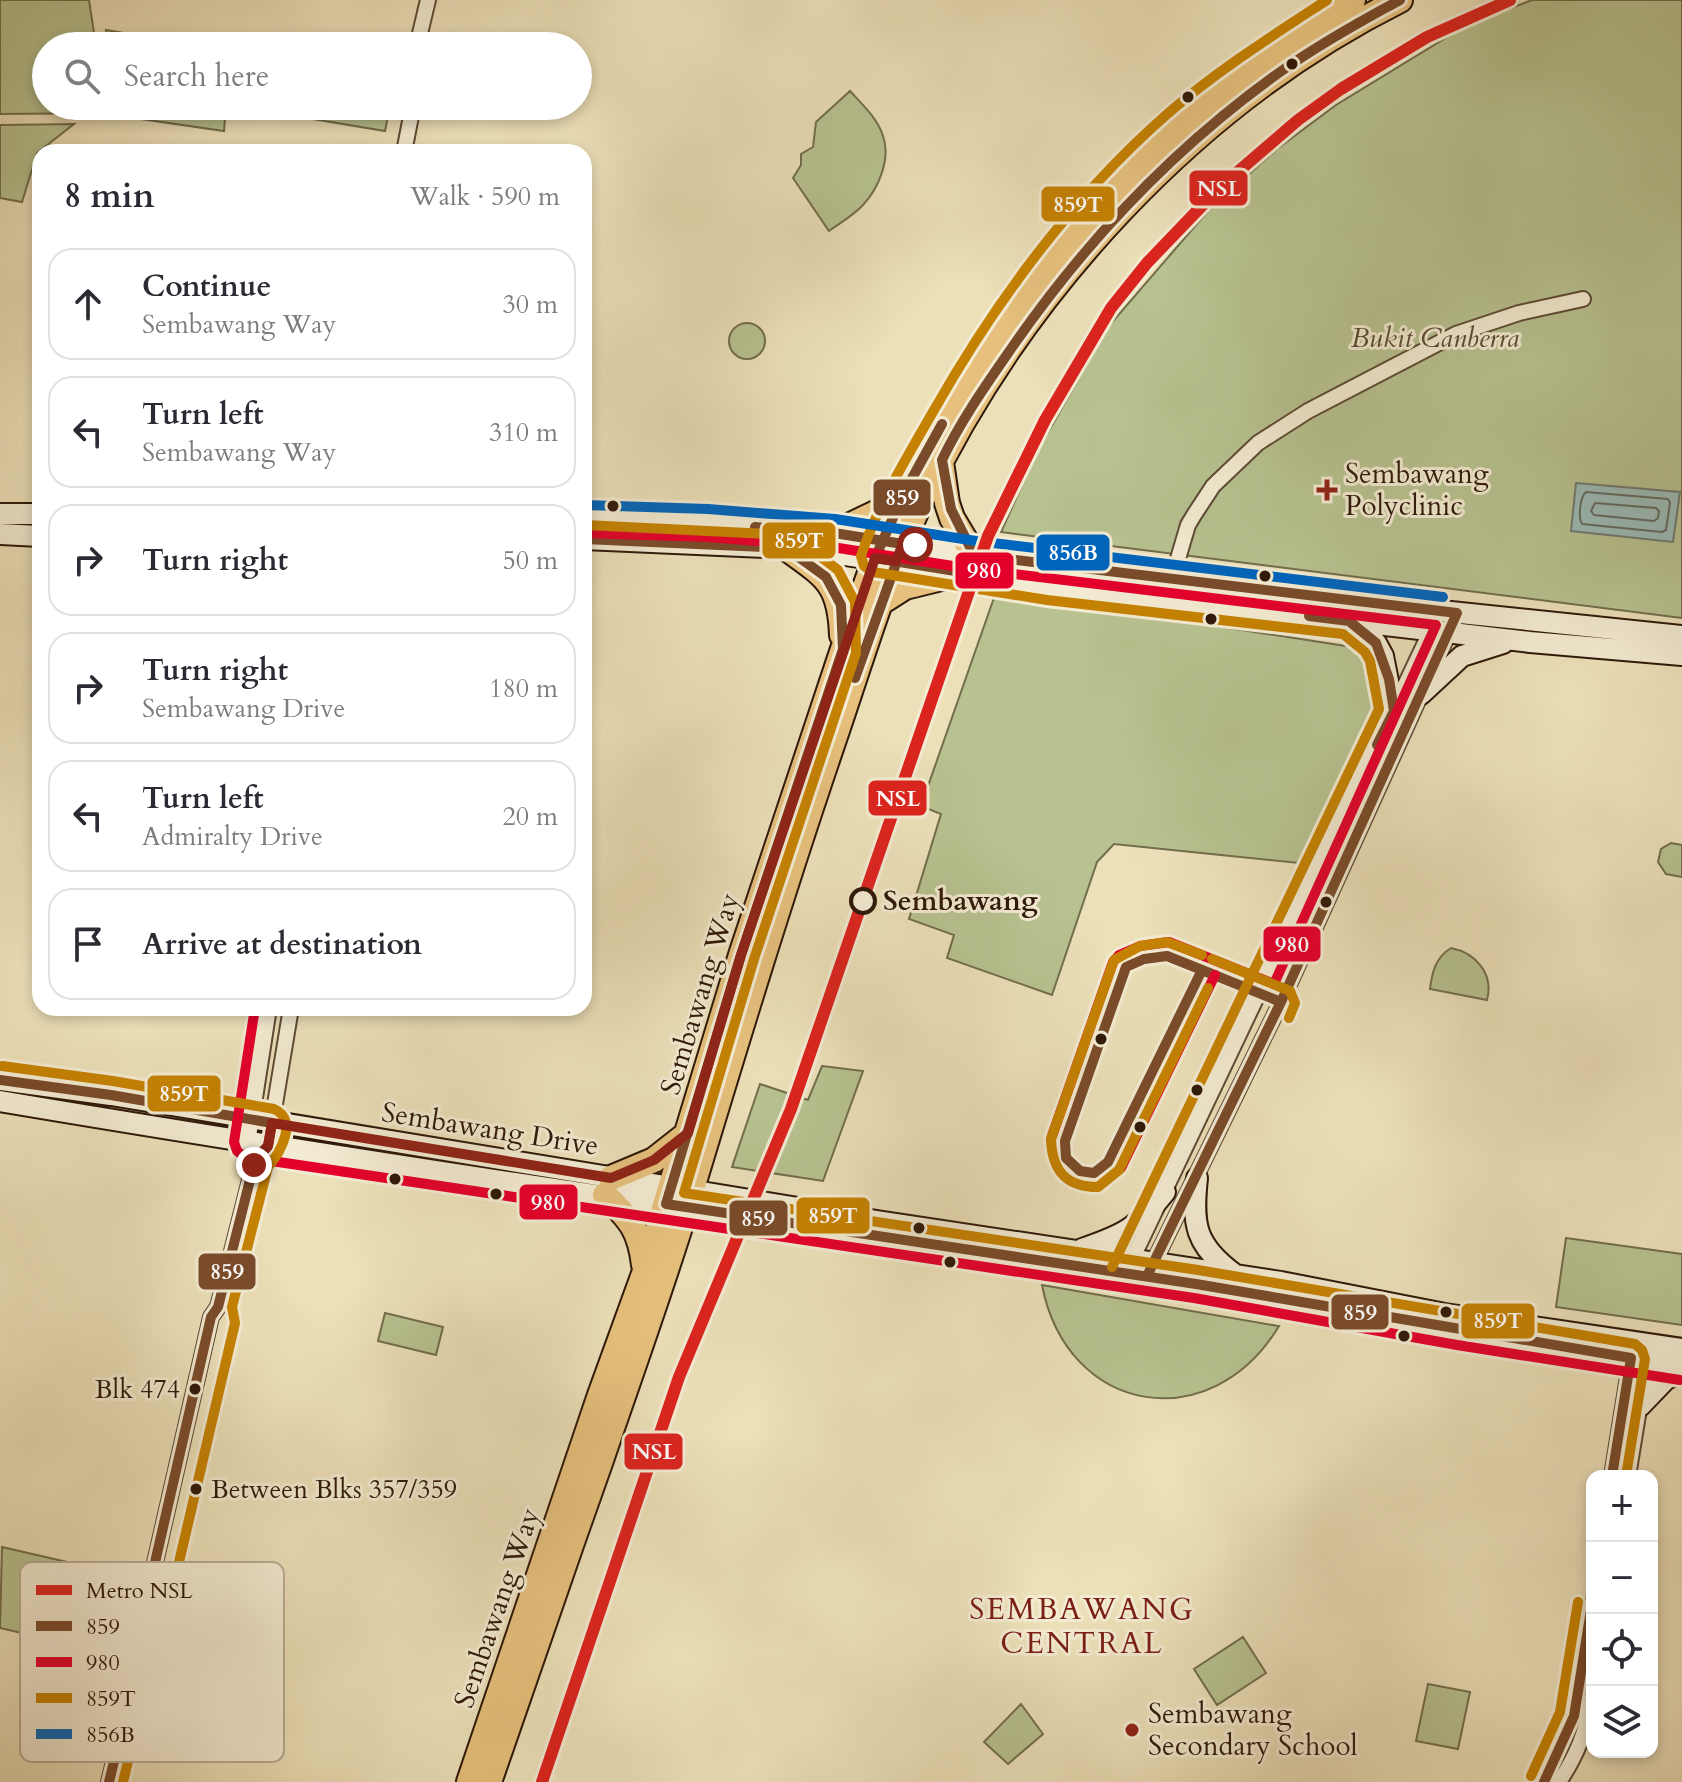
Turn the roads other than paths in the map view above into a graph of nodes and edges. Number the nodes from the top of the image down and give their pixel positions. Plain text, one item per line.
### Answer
1 (428, 0) edge
2 (437, 0) edge
3 (1353, 0) edge
4 (1400, 0) edge
5 (420, 32) edge
6 (429, 32) edge
7 (402, 120) edge
8 (410, 120) edge
9 (398, 144) edge
10 (406, 144) edge
11 (1583, 299) dead end
12 (941, 462) junction
13 (905, 491) junction
14 (0, 514) edge
15 (32, 514) edge
16 (592, 519) edge
17 (834, 533) junction
18 (0, 534) edge
19 (32, 536) edge
20 (592, 539) edge
21 (786, 548) junction
22 (889, 551) junction
23 (968, 564) junction
24 (1172, 579) junction
25 (880, 603) junction
26 (1449, 612) junction
27 (1349, 621) junction
28 (1440, 631) junction
29 (1527, 634) junction
30 (1682, 636) edge
31 (843, 649) junction
32 (1682, 655) edge
33 (1421, 694) junction
34 (1394, 711) junction
35 (269, 1016) edge
36 (289, 1016) edge
37 (0, 1080) edge
38 (0, 1101) edge
39 (262, 1121) junction
40 (688, 1133) junction
41 (257, 1149) junction
42 (1197, 1178) junction
43 (608, 1186) junction
44 (1165, 1192) junction
45 (679, 1197) junction
46 (1078, 1250) junction
47 (1129, 1266) junction
48 (1150, 1269) junction
49 (645, 1271) junction
50 (1235, 1275) junction
51 (1682, 1349) edge
52 (1640, 1352) junction
53 (1682, 1366) edge
54 (1682, 1372) edge
55 (631, 1376) junction
56 (600, 1395) junction
57 (1640, 1406) junction
58 (1613, 1470) edge
59 (1629, 1470) edge
60 (155, 1562) edge
61 (1590, 1614) edge
62 (1586, 1726) edge
63 (114, 1762) edge
64 (109, 1782) edge
65 (469, 1782) edge
66 (489, 1782) edge
67 (1544, 1782) edge
68 (1559, 1782) edge

1 - 5 street
2 - 6 street
3 - 13 main road
4 - 12 main road
7 - 9 street
8 - 10 street
11 - 24 street
12 - 22 main road
12 - 23 main road
13 - 17 main road
13 - 22 main road
14 - 15 main road
16 - 17 main road
17 - 22 main road
18 - 19 main road
20 - 21 main road
21 - 22 main road
21 - 31 main road
22 - 23 main road
22 - 25 main road, Sembawang Way
22 - 31 main road, Sembawang Way
23 - 24 main road
23 - 25 main road
23 - 27 main road
24 - 26 main road
25 - 45 main road, Sembawang Way
26 - 28 street
26 - 29 main road
27 - 28 main road
27 - 34 main road
28 - 29 main road
28 - 33 street
28 - 34 street
29 - 30 main road
29 - 32 main road
29 - 33 main road
31 - 40 main road, Sembawang Way
33 - 42 street
34 - 44 street
35 - 39 street
36 - 39 street
37 - 39 main road, Sembawang Drive
38 - 41 main road, Sembawang Drive
39 - 41 street
39 - 41 street
39 - 43 main road, Sembawang Drive
40 - 43 main road
40 - 45 main road, Sembawang Way
41 - 43 main road, Sembawang Drive
41 - 60 street
42 - 48 street
42 - 50 main road
43 - 45 main road, Sembawang Drive
43 - 49 main road
44 - 46 main road
44 - 47 street
45 - 46 main road, Sembawang Drive
45 - 47 main road, Sembawang Drive
45 - 49 main road, Sembawang Way
45 - 55 main road, Sembawang Way
46 - 47 main road, Sembawang Drive
47 - 48 main road, Sembawang Drive
48 - 50 main road, Sembawang Drive
48 - 52 main road, Sembawang Drive
49 - 56 main road, Sembawang Way
50 - 52 main road, Sembawang Drive
51 - 52 main road, Sembawang Drive
52 - 53 main road, Sembawang Drive
52 - 57 street
52 - 58 street
54 - 57 main road
55 - 56 main road
55 - 66 main road, Sembawang Way
56 - 65 main road, Sembawang Way
57 - 59 street
61 - 67 street
62 - 68 street
63 - 64 street

